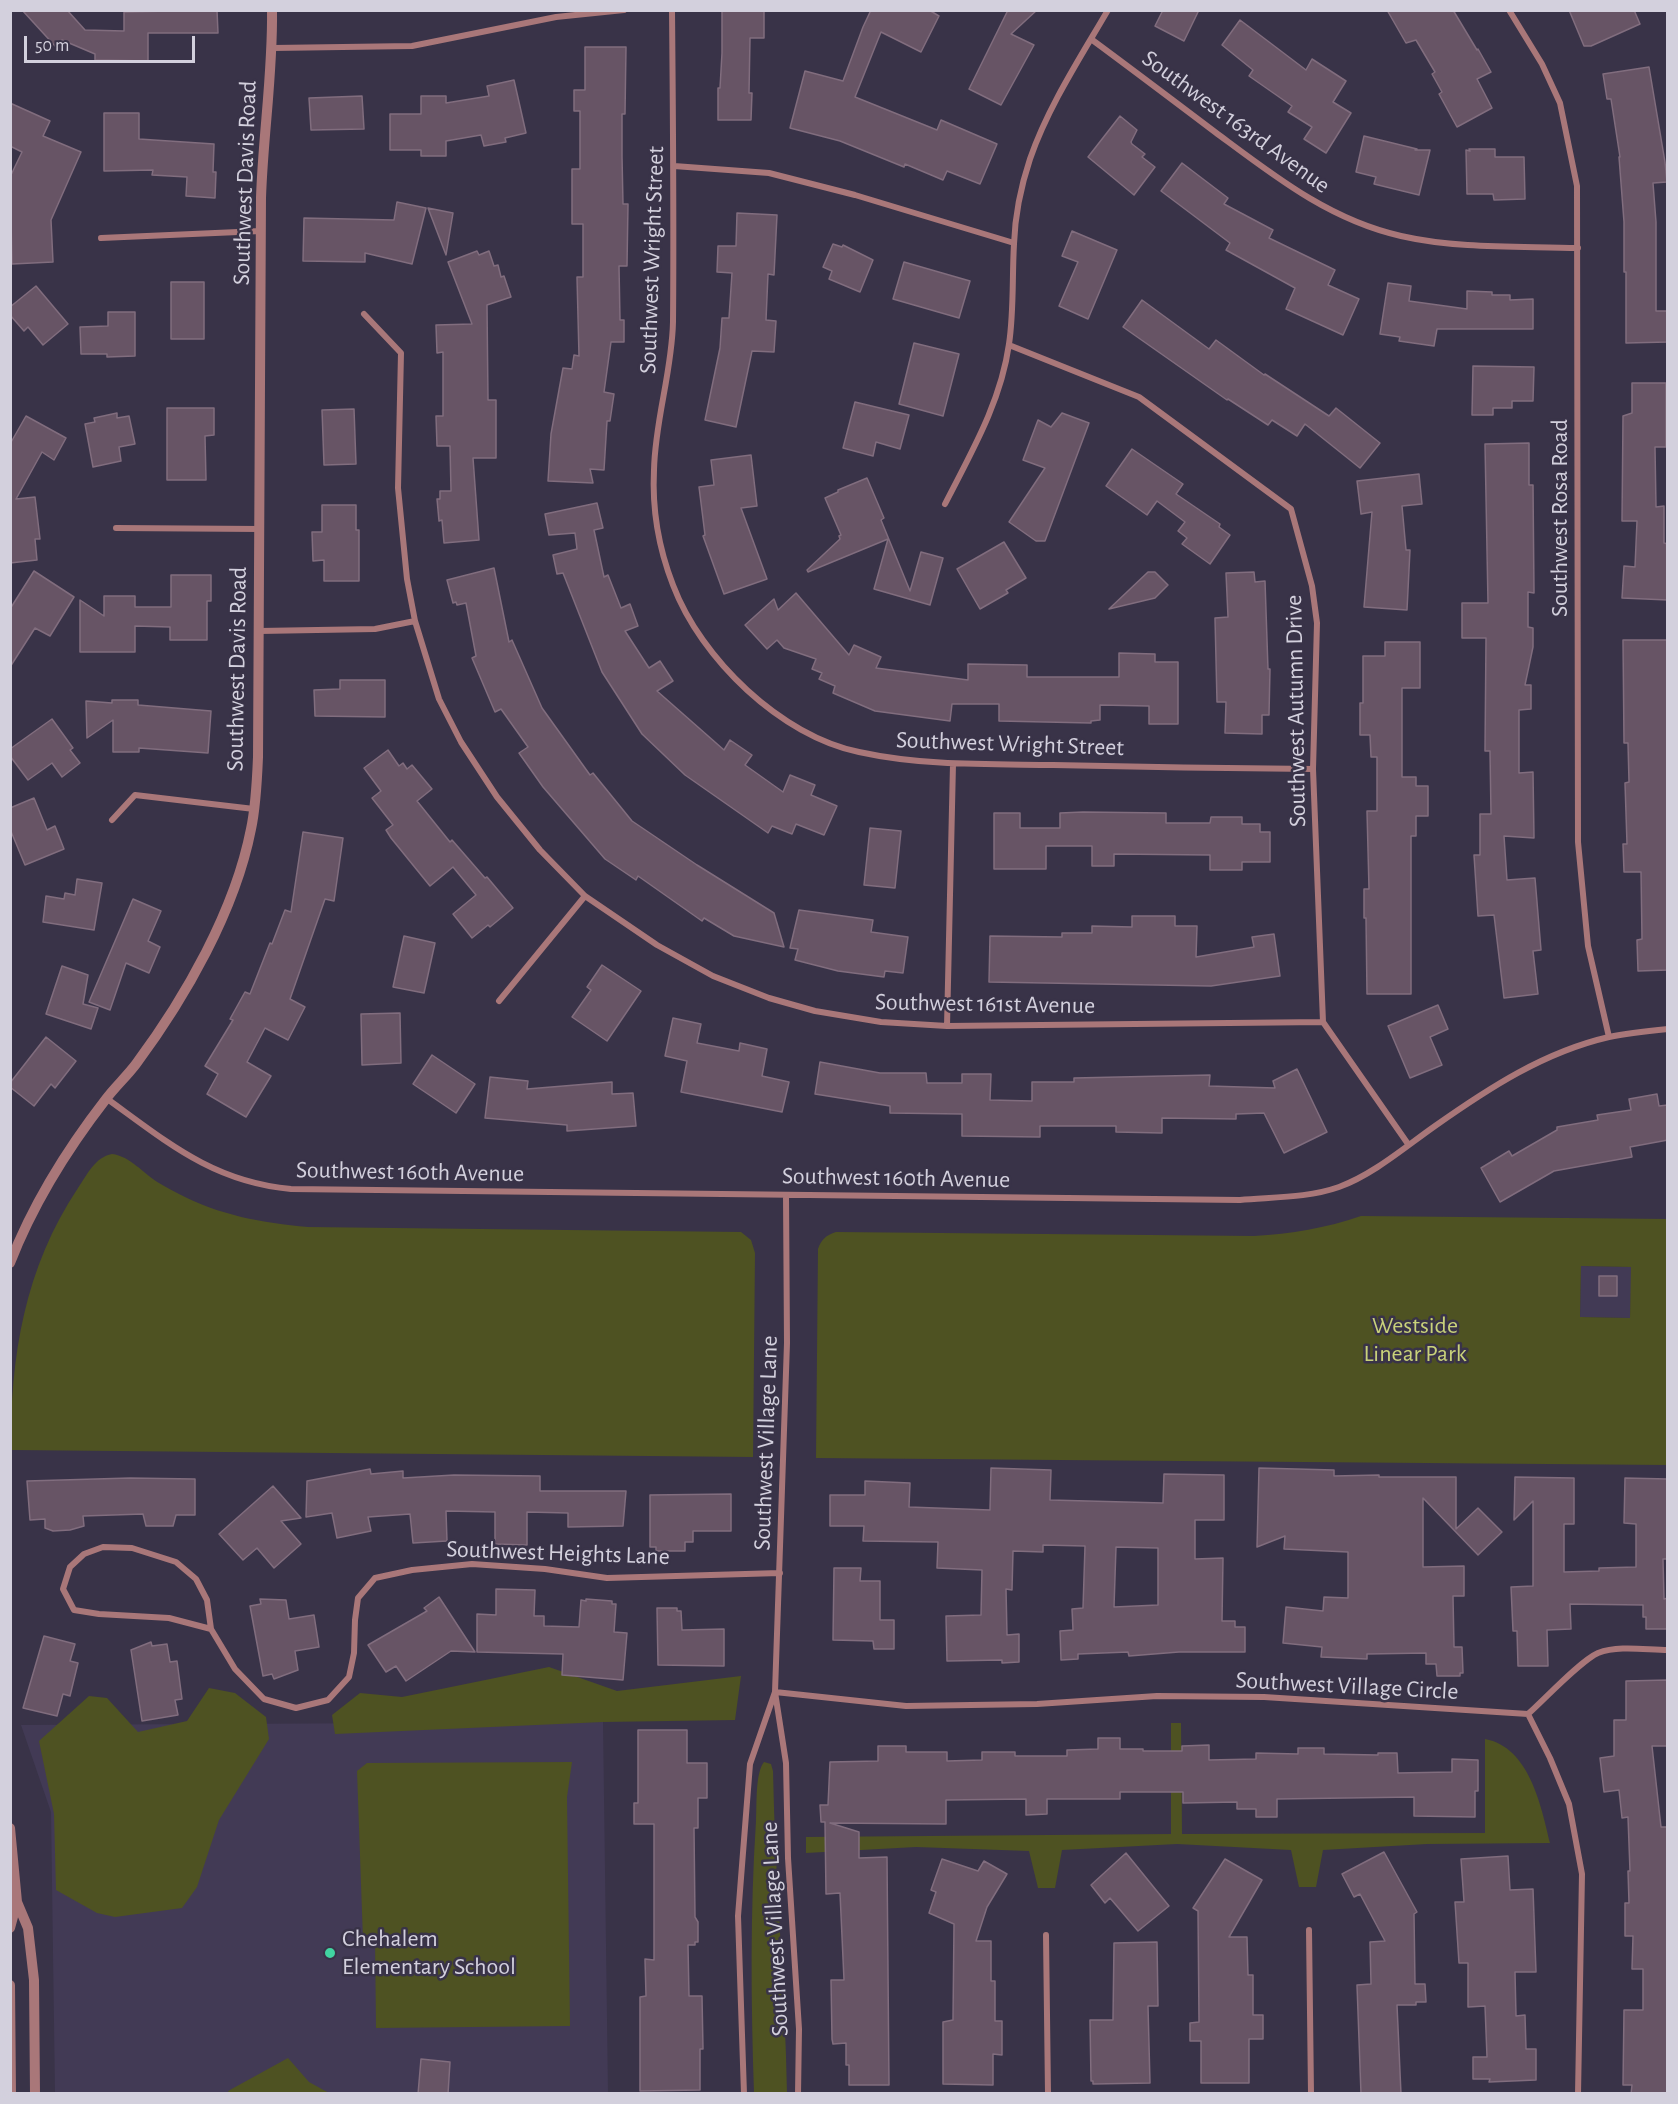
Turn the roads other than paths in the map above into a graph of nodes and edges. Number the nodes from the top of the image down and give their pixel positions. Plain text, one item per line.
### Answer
1 (272, 10) edge
2 (624, 10) edge
3 (672, 10) edge
4 (1108, 10) edge
5 (1509, 10) edge
6 (1091, 39) junction
7 (273, 48) junction
8 (674, 166) junction
9 (261, 231) junction
10 (101, 238) dead end
11 (1014, 243) junction
12 (1578, 248) junction
13 (364, 314) dead end
14 (1009, 345) junction
15 (945, 504) dead end
16 (116, 528) dead end
17 (260, 529) junction
18 (415, 621) junction
19 (260, 631) junction
20 (953, 764) junction
21 (1313, 769) junction
22 (254, 809) junction
23 (112, 820) dead end
24 (585, 896) junction
25 (499, 1001) dead end
26 (1323, 1022) junction
27 (947, 1026) junction
28 (1668, 1029) edge
29 (1609, 1037) junction
30 (106, 1098) junction
31 (1408, 1144) junction
32 (786, 1195) junction
33 (10, 1263) edge
34 (780, 1573) junction
35 (211, 1629) junction
36 (1668, 1650) edge
37 (775, 1692) junction
38 (1528, 1714) junction
39 (10, 1828) edge
40 (17, 1902) junction
41 (10, 1928) edge
42 (1309, 1930) dead end
43 (1046, 1935) dead end
44 (10, 1985) edge
45 (11, 2094) edge
46 (36, 2094) edge
47 (744, 2094) edge
48 (798, 2094) edge
49 (1048, 2094) edge
50 (1311, 2094) edge
51 (1578, 2094) edge

1 - 7 street, Southwest Davis Road
2 - 7 street
3 - 8 street, Southwest Wright Street
4 - 6 street
5 - 12 street, Southwest Rosa Road
6 - 11 street
6 - 12 street, Southwest 163rd Avenue
7 - 9 street, Southwest Davis Road
8 - 11 street
8 - 20 street, Southwest Wright Street
9 - 10 street
9 - 17 street, Southwest Davis Road
11 - 14 street
12 - 29 street, Southwest Rosa Road
13 - 18 street, Southwest 161st Avenue
14 - 15 street
14 - 21 street, Southwest Autumn Drive
16 - 17 street
17 - 19 street, Southwest Davis Road
18 - 19 street
18 - 24 street, Southwest 161st Avenue
19 - 22 street, Southwest Davis Road
20 - 21 street, Southwest Wright Street
20 - 27 street
21 - 26 street, Southwest Autumn Drive
22 - 23 street
22 - 30 street, Southwest Davis Road
24 - 25 street
24 - 27 street, Southwest 161st Avenue
26 - 27 street, Southwest 161st Avenue
26 - 31 street
28 - 29 street, Southwest 160th Avenue
29 - 31 street, Southwest 160th Avenue
30 - 32 street, Southwest 160th Avenue
30 - 33 street, Southwest Davis Road
31 - 32 street, Southwest 160th Avenue
32 - 34 street, Southwest Village Lane
34 - 35 street, Southwest Heights Lane
34 - 37 street, Southwest Village Lane
35 - 35 street, Southwest Heights Lane
36 - 38 street
37 - 38 street, Southwest Village Circle
37 - 47 street, Southwest Village Lane
37 - 48 street, Southwest Village Lane
38 - 51 street
39 - 40 street
40 - 41 street
40 - 46 street
42 - 50 street
43 - 49 street
44 - 45 street

